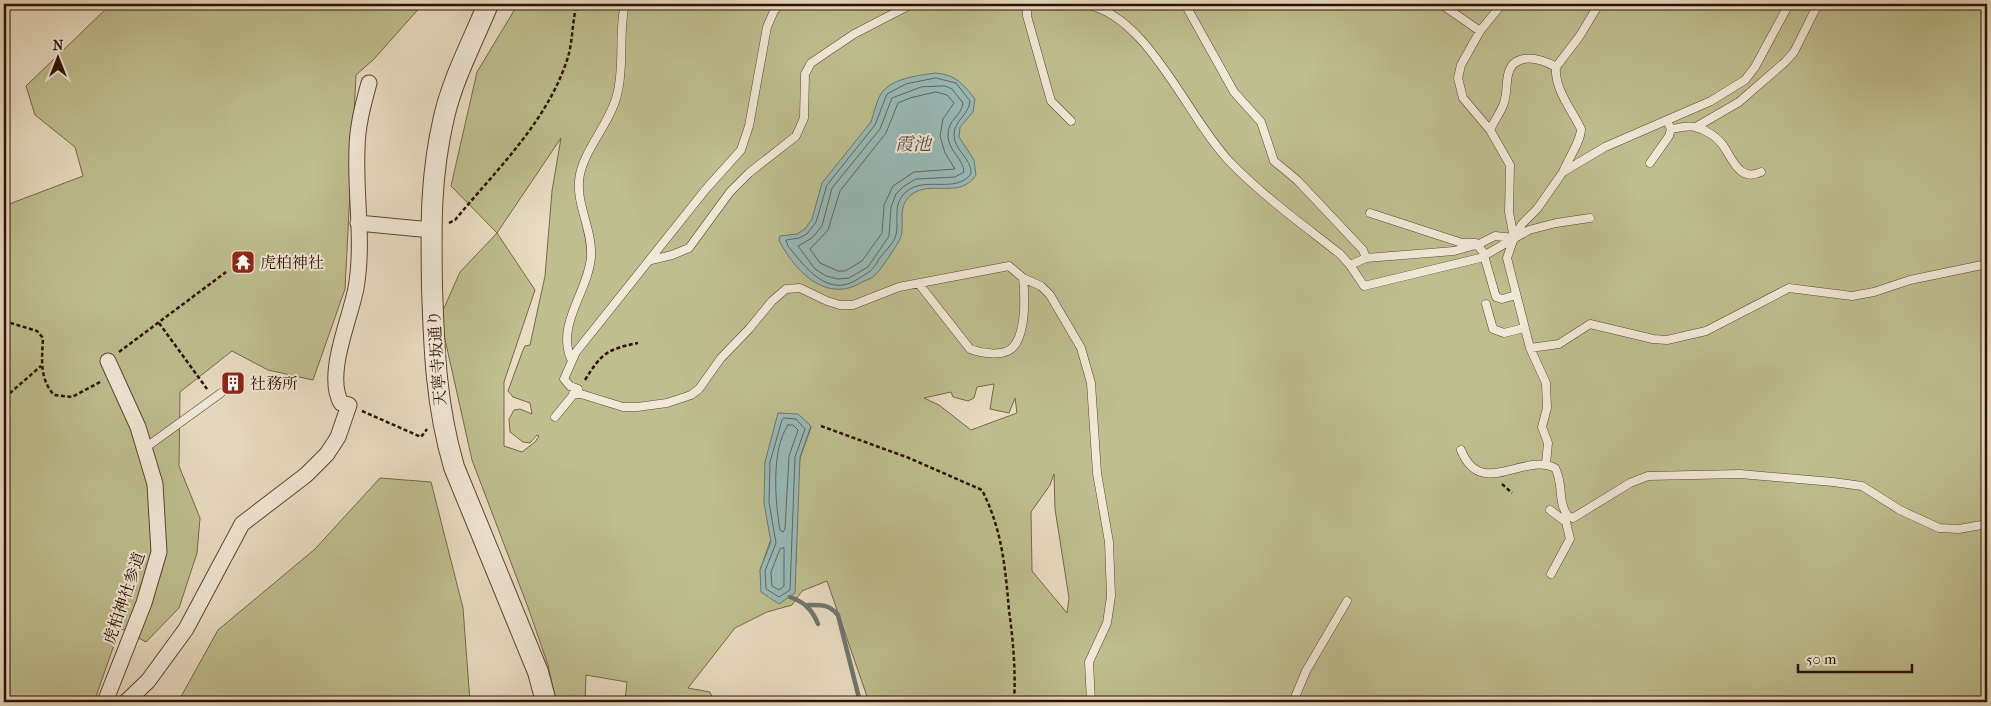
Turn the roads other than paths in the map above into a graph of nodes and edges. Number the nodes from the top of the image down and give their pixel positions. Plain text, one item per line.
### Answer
1 (488, 4) edge
2 (625, 4) edge
3 (780, 4) edge
4 (912, 4) edge
5 (1027, 4) edge
6 (1084, 4) edge
7 (1185, 4) edge
8 (1441, 4) edge
9 (1502, 4) edge
10 (1599, 4) edge
11 (1789, 4) edge
12 (1818, 4) edge
13 (1480, 31) junction
14 (1556, 67) junction
15 (369, 82) dead end
16 (1072, 121) dead end
17 (1666, 122) junction
18 (1696, 127) junction
19 (1672, 128) junction
20 (1490, 130) junction
21 (1650, 163) dead end
22 (1563, 172) junction
23 (1761, 172) dead end
24 (1370, 213) dead end
25 (1590, 218) dead end
26 (358, 222) junction
27 (431, 230) junction
28 (1514, 238) junction
29 (1479, 244) junction
30 (1484, 256) junction
31 (1366, 258) junction
32 (651, 260) junction
33 (1987, 264) edge
34 (1350, 265) junction
35 (1023, 278) junction
36 (919, 284) junction
37 (1516, 294) junction
38 (1486, 304) dead end
39 (1524, 328) junction
40 (1530, 348) junction
41 (571, 360) junction
42 (111, 368) road end
43 (576, 392) junction
44 (221, 393) dead end
45 (555, 417) dead end
46 (144, 448) junction
47 (1461, 450) dead end
48 (1546, 463) junction
49 (1550, 510) dead end
50 (1573, 518) junction
51 (1987, 524) edge
52 (1569, 530) junction
53 (1552, 574) dead end
54 (1347, 601) dead end
55 (105, 702) edge
56 (126, 702) edge
57 (546, 702) edge
58 (1091, 702) edge
59 (1293, 702) edge

1 - 27 street, 天寧寺坂通り
2 - 41 lane
3 - 32 lane
4 - 32 lane
5 - 16 lane
6 - 34 lane
7 - 31 lane
8 - 13 lane
9 - 13 lane
10 - 14 lane
11 - 17 lane
12 - 18 lane
13 - 20 lane
14 - 20 lane
14 - 22 lane
15 - 26 street
17 - 19 lane
17 - 22 lane
18 - 19 lane
18 - 23 lane
19 - 21 lane
20 - 28 lane
22 - 28 lane
24 - 29 lane
25 - 28 lane
26 - 27 street
26 - 56 street
27 - 57 street, 天寧寺坂通り
28 - 29 lane
28 - 30 lane
28 - 37 lane
29 - 30 lane
29 - 31 lane
30 - 34 lane
30 - 37 lane
31 - 34 lane
32 - 41 lane
33 - 40 lane
35 - 36 lane
35 - 36 lane
35 - 58 lane
36 - 43 lane
37 - 39 lane
38 - 39 lane
39 - 40 lane
40 - 48 lane
41 - 43 lane
42 - 46 street, 虎柏神社参道
43 - 45 lane
44 - 46 lane
46 - 55 street, 虎柏神社参道
47 - 48 lane
48 - 50 lane
49 - 52 lane
50 - 51 lane
50 - 52 lane
52 - 53 lane
54 - 59 lane

